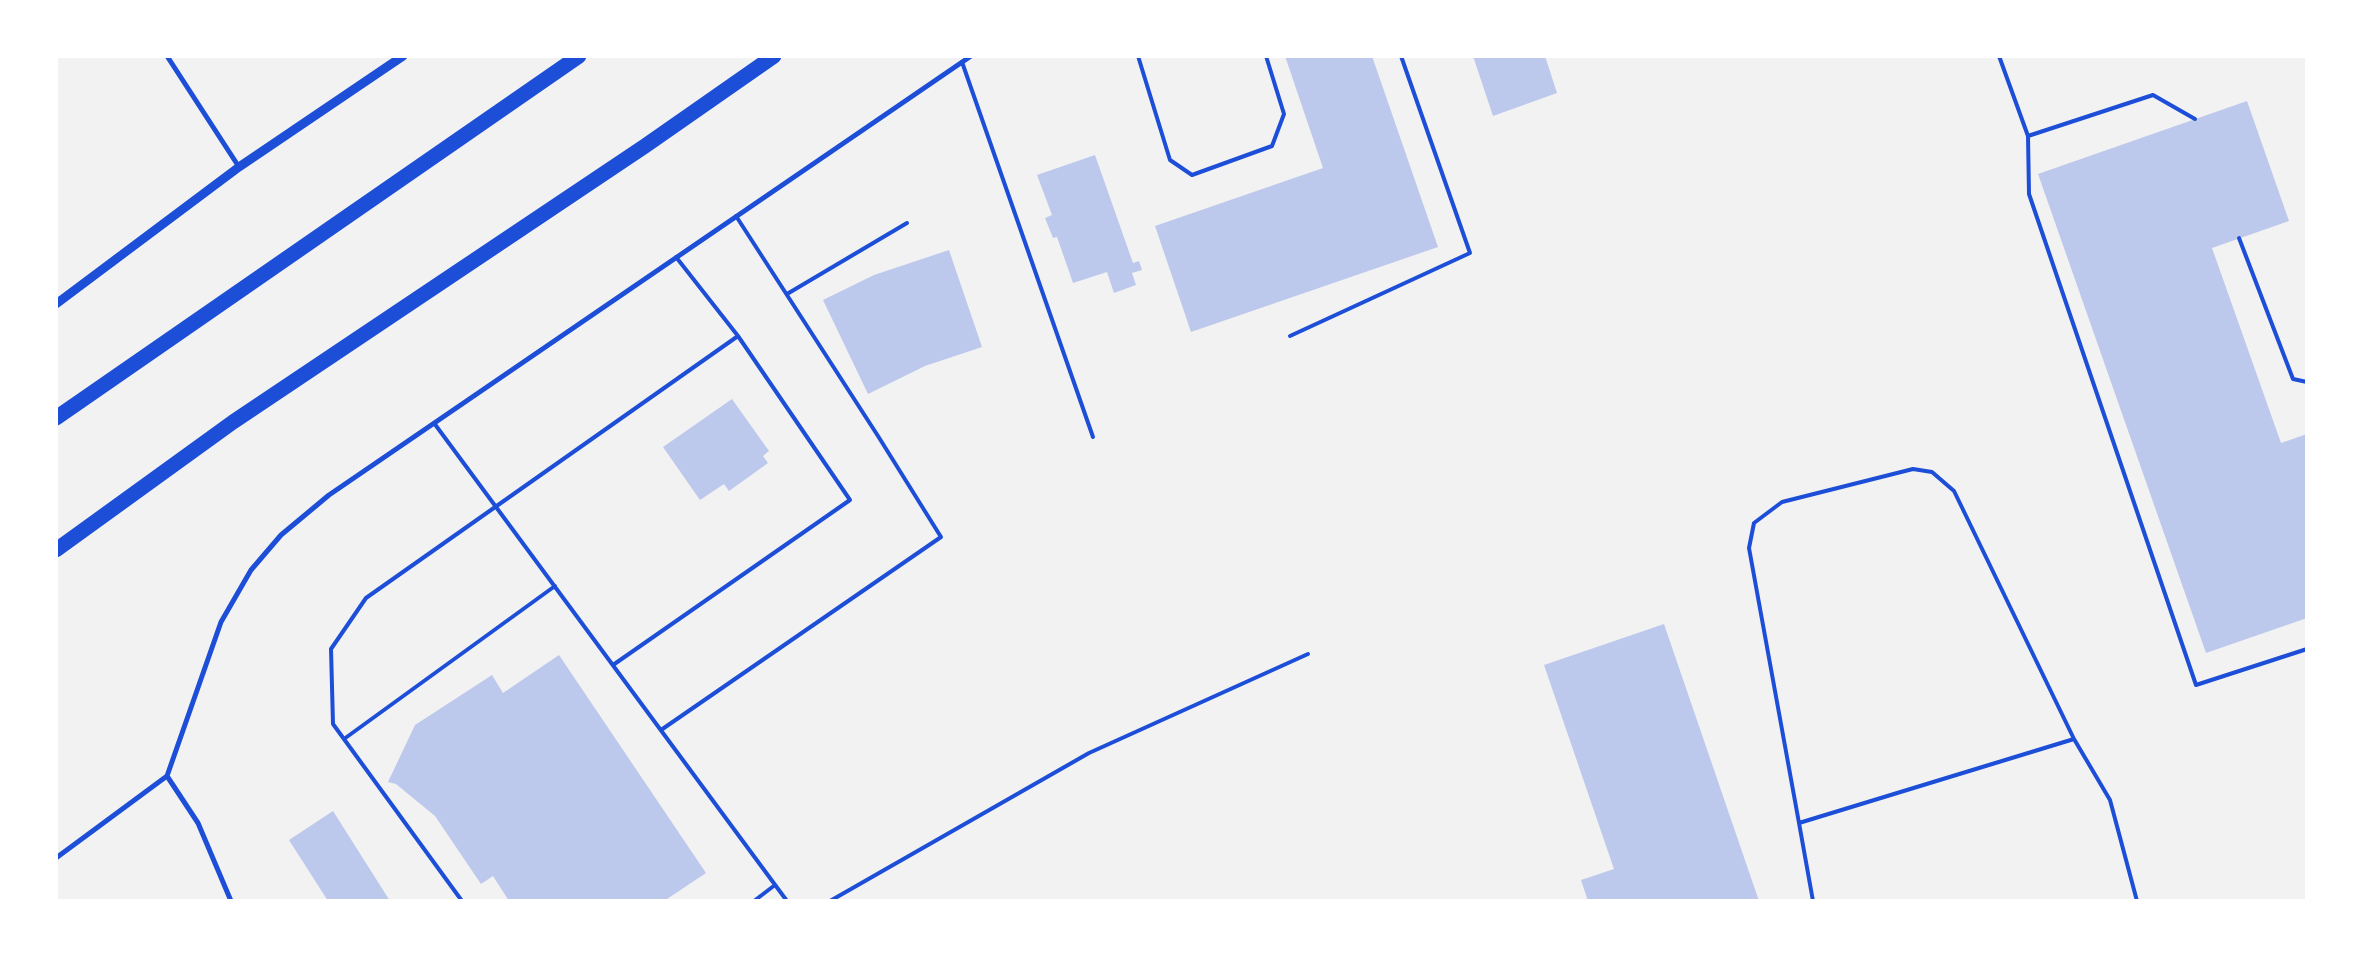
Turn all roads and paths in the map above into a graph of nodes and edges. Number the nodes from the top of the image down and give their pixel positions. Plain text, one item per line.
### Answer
1 (167, 56) edge
2 (403, 56) edge
3 (579, 56) edge
4 (774, 56) edge
5 (971, 56) edge
6 (1138, 56) edge
7 (1266, 56) edge
8 (1401, 56) edge
9 (2000, 56) edge
10 (962, 62) junction
11 (2195, 118) dead end
12 (2028, 136) junction
13 (239, 167) junction
14 (736, 216) junction
15 (907, 223) dead end
16 (2239, 238) dead end
17 (676, 257) junction
18 (787, 294) junction
19 (56, 304) edge
20 (738, 336) junction
21 (1290, 336) dead end
22 (2307, 382) edge
23 (56, 418) edge
24 (434, 423) junction
25 (1093, 437) dead end
26 (496, 506) junction
27 (56, 550) edge
28 (555, 586) junction
29 (2307, 649) edge
30 (1308, 654) dead end
31 (613, 665) junction
32 (661, 730) junction
33 (344, 739) junction
34 (2074, 740) junction
35 (166, 776) junction
36 (1799, 823) junction
37 (56, 858) edge
38 (775, 885) junction
39 (232, 901) edge
40 (462, 901) edge
41 (754, 901) edge
42 (786, 901) edge
43 (830, 901) edge
44 (1813, 901) edge
45 (2137, 901) edge

1 - 13 street
2 - 13 street
3 - 23 highway
4 - 27 highway
5 - 10 street
6 - 7 lane
8 - 21 lane
9 - 12 lane
10 - 14 street
10 - 25 lane
11 - 12 lane
12 - 29 lane
13 - 19 street
14 - 17 street
14 - 18 lane
15 - 18 lane
16 - 22 lane
17 - 20 lane
17 - 24 street
18 - 32 lane
20 - 26 lane
20 - 31 lane
24 - 26 lane
24 - 35 street
26 - 28 lane
26 - 33 lane
28 - 31 lane
28 - 33 lane
30 - 43 lane
31 - 32 lane
32 - 38 lane
33 - 40 lane
34 - 36 lane
34 - 36 lane
34 - 45 lane
35 - 37 street
35 - 39 street
36 - 44 lane
38 - 41 lane
38 - 42 lane

